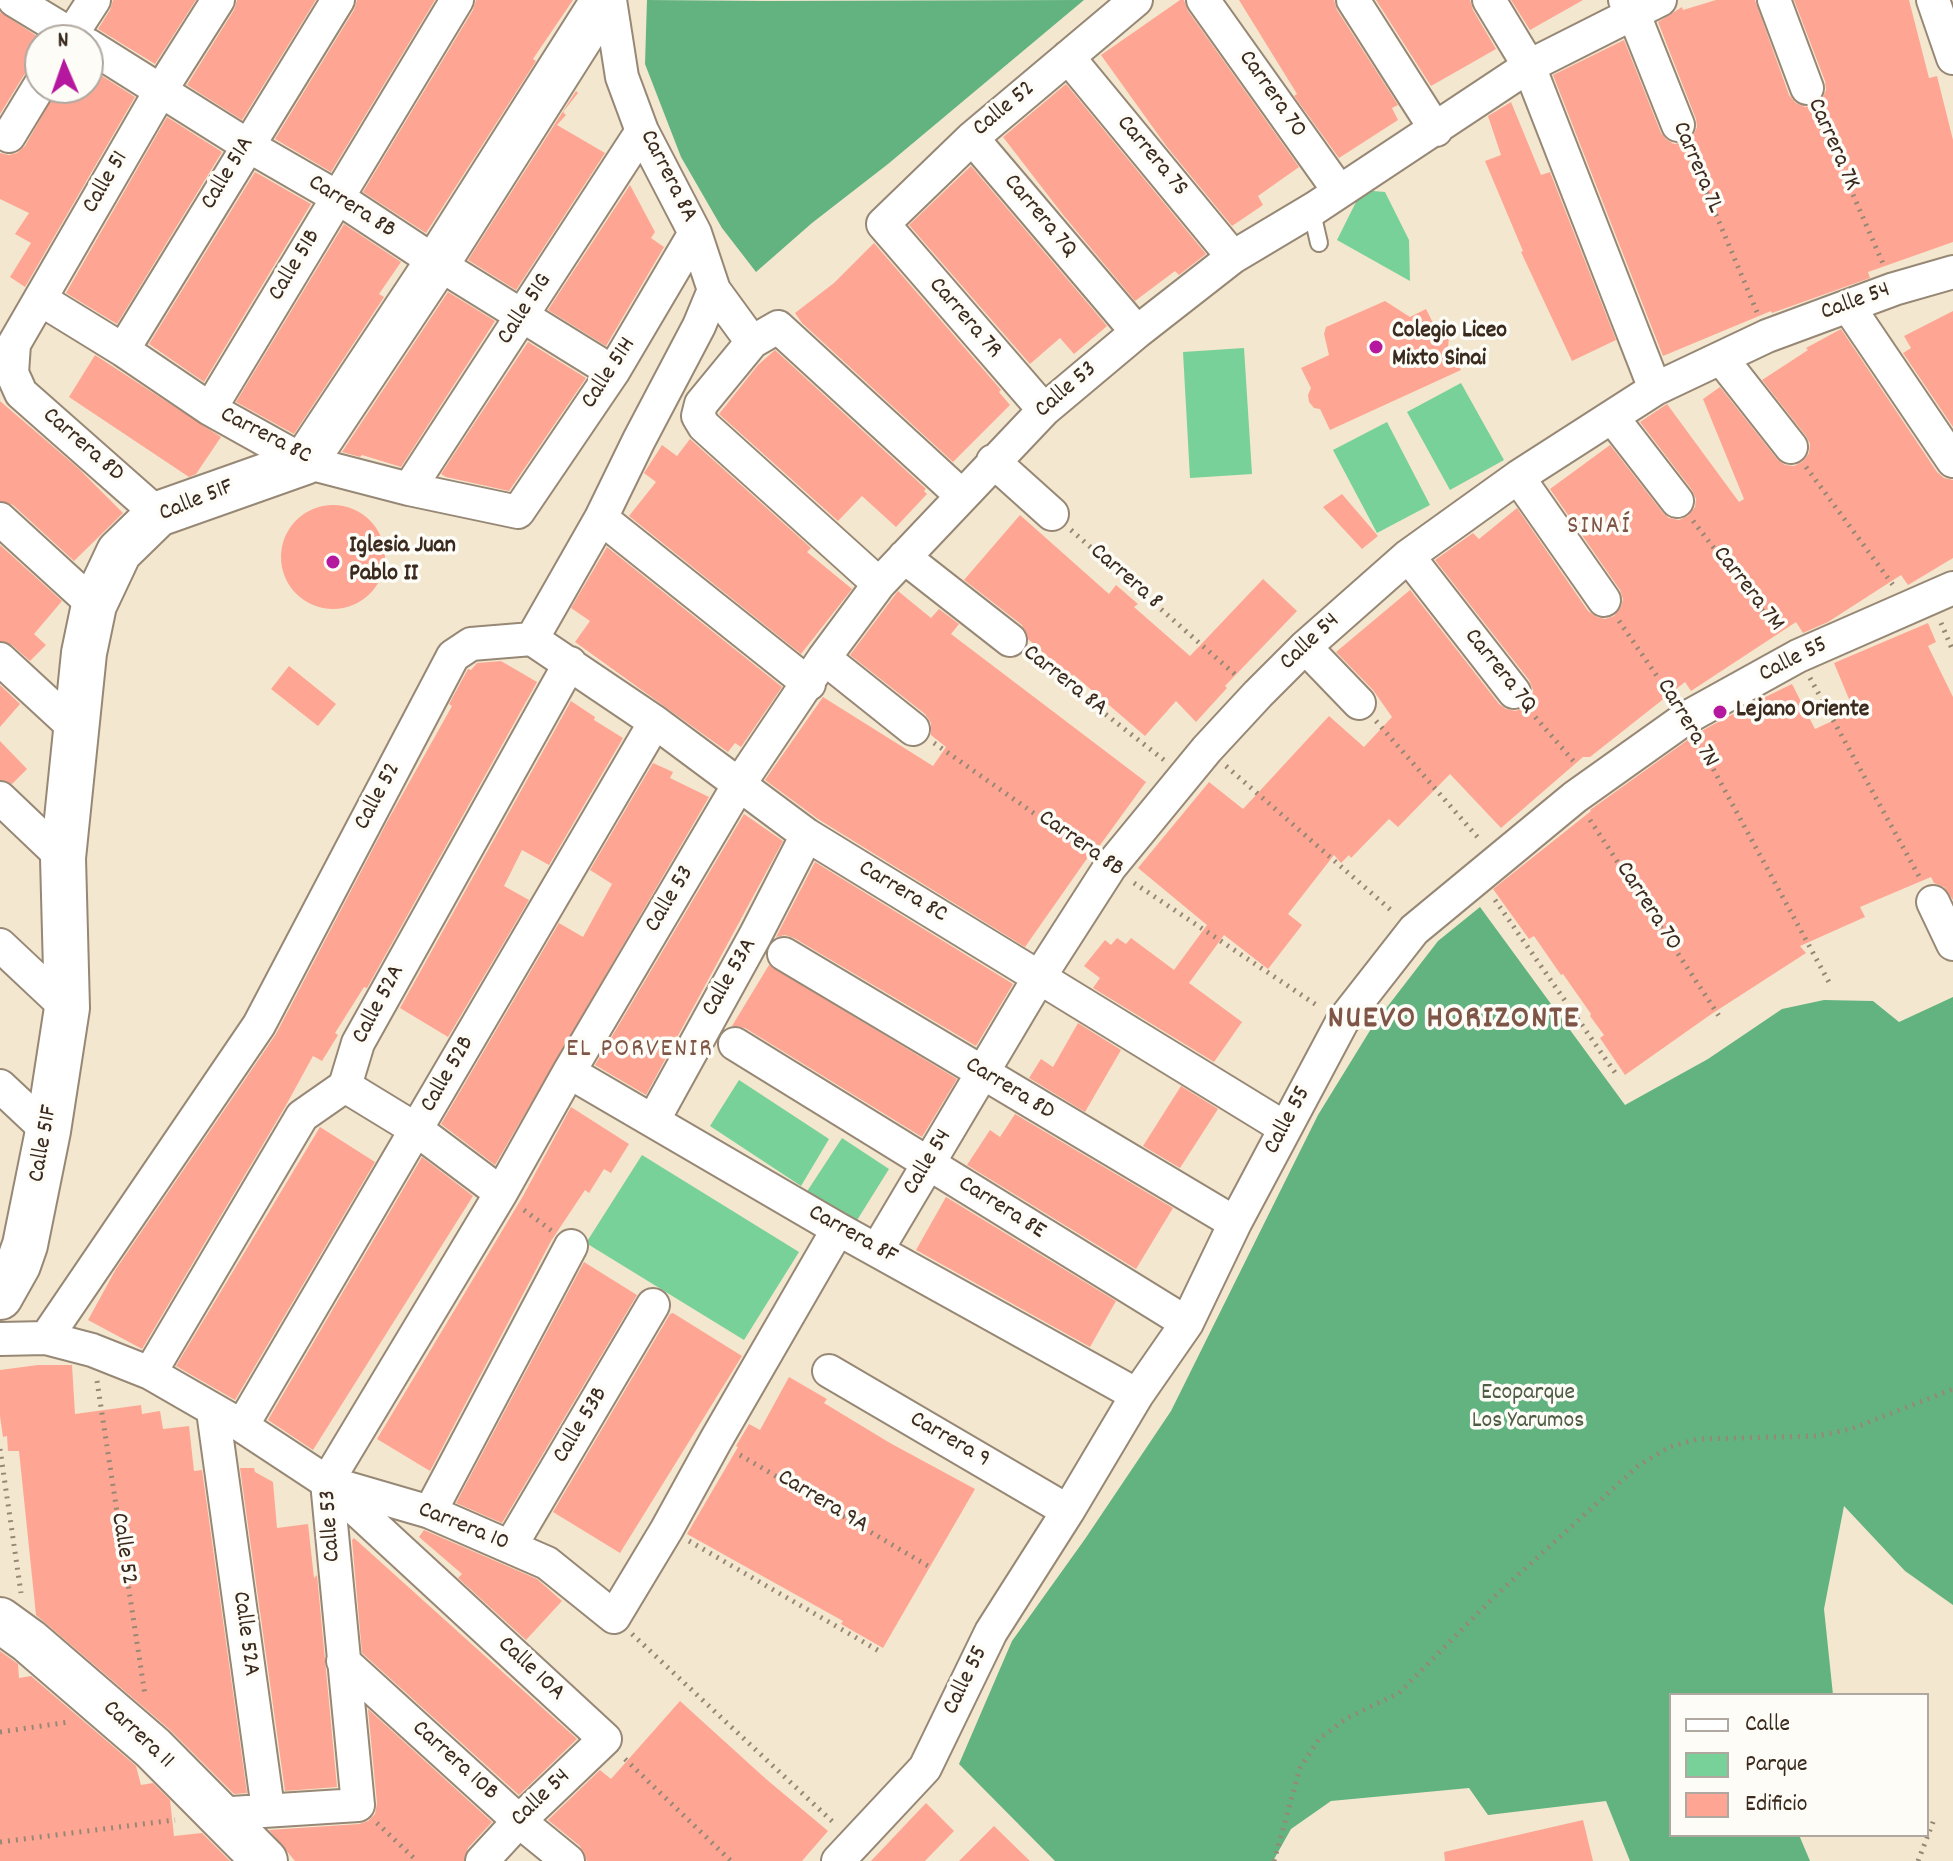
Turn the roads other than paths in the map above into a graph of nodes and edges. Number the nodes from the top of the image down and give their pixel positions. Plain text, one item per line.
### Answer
1 (14, 0) edge
2 (94, 0) edge
3 (218, 0) edge
4 (338, 0) edge
5 (457, 0) edge
6 (604, 0) edge
7 (610, 0) edge
8 (1136, 0) edge
9 (1203, 0) edge
10 (1353, 0) edge
11 (1489, 0) edge
12 (1774, 0) edge
13 (1933, 0) edge
14 (1639, 4) edge
15 (52, 24) edge
16 (84, 24) edge
17 (104, 56) edge
18 (1068, 57) junction
19 (1953, 58) edge
20 (1529, 66) junction
21 (1807, 88) road end
22 (161, 90) junction
23 (28, 104) edge
24 (1678, 125) road end
25 (1436, 130) junction
26 (642, 131) junction
27 (9, 136) dead end
28 (972, 138) junction
29 (247, 145) junction
30 (337, 197) junction
31 (1327, 199) junction
32 (884, 227) joint
33 (695, 233) junction
34 (1319, 243) dead end
35 (1233, 257) junction
36 (437, 263) junction
37 (1953, 272) edge
38 (714, 290) junction
39 (40, 299) junction
40 (1848, 306) junction
41 (523, 315) junction
42 (1137, 332) junction
43 (765, 335) junction
44 (123, 350) junction
45 (1721, 358) junction
46 (613, 372) junction
47 (12, 373) joint
48 (1655, 389) junction
49 (210, 409) junction
50 (1044, 410) junction
51 (1612, 417) junction
52 (1791, 447) road end
53 (993, 461) junction
54 (1953, 461) edge
55 (305, 462) junction
56 (1518, 477) junction
57 (409, 489) junction
58 (961, 495) junction
59 (1677, 501) road end
60 (518, 512) joint
61 (158, 514) junction
62 (1052, 514) road end
63 (601, 518) junction
64 (0, 519) edge
65 (1408, 556) junction
66 (904, 557) junction
67 (879, 584) junction
68 (1953, 588) edge
69 (1604, 600) road end
70 (94, 605) junction
71 (532, 639) junction
72 (1010, 640) road end
73 (1305, 647) junction
74 (0, 659) edge
75 (570, 663) junction
76 (816, 671) junction
77 (1514, 692) road end
78 (1359, 703) road end
79 (655, 722) junction
80 (913, 729) road end
81 (77, 730) junction
82 (738, 786) junction
83 (0, 798) edge
84 (807, 835) junction
85 (63, 858) junction
86 (1933, 902) road end
87 (1953, 944) edge
88 (0, 945) edge
89 (784, 954) dead end
90 (1040, 976) junction
91 (67, 1008) junction
92 (735, 1044) dead end
93 (569, 1072) junction
94 (982, 1074) junction
95 (0, 1086) edge
96 (345, 1086) junction
97 (653, 1121) junction
98 (1285, 1128) junction
99 (417, 1130) junction
100 (48, 1131) junction
101 (928, 1164) junction
102 (501, 1193) junction
103 (1235, 1223) junction
104 (838, 1229) junction
105 (13, 1235) edge
106 (571, 1246) road end
107 (877, 1250) junction
108 (0, 1297) edge
109 (653, 1305) dead end
110 (1187, 1323) junction
111 (46, 1338) junction
112 (0, 1339) edge
113 (829, 1371) dead end
114 (150, 1373) junction
115 (1137, 1395) junction
116 (213, 1411) junction
117 (242, 1426) junction
118 (327, 1482) junction
119 (1068, 1511) junction
120 (430, 1512) junction
121 (510, 1547) junction
122 (14, 1631) edge
123 (343, 1661) junction
124 (605, 1739) joint
125 (268, 1809) junction
126 (216, 1814) junction
127 (519, 1821) junction
128 (847, 1852) edge
129 (265, 1861) edge
130 (482, 1861) edge
131 (568, 1861) edge

1 - 15 street, Carrera 8B
2 - 16 street
3 - 22 street, Calle 51
4 - 29 street, Calle 51A
5 - 30 street, Calle 51B
6 - 36 street
7 - 26 street, Carrera 8A
8 - 18 street, Calle 52
9 - 31 street, Carrera 7O
10 - 25 street
11 - 20 street
12 - 21 street, Carrera 7K
13 - 19 street
14 - 20 street, Calle 53
14 - 24 street, Carrera 7L
17 - 22 street, Carrera 8B
18 - 28 street, Calle 52
18 - 35 street, Carrera 7S
20 - 25 street, Calle 53
20 - 48 street
22 - 29 street, Carrera 8B
22 - 39 street, Calle 51
23 - 27 street
25 - 31 street, Calle 53
26 - 33 street, Carrera 8A
26 - 41 street, Calle 51G
28 - 32 street, Calle 52
28 - 42 street, Carrera 7Q
29 - 30 street, Carrera 8B
29 - 44 street, Calle 51A
30 - 36 street, Carrera 8B
30 - 49 street, Calle 51B
31 - 34 lane
31 - 35 street, Calle 53
32 - 50 street, Carrera 7R
33 - 38 street, Carrera 8A
33 - 46 street, Calle 51H
35 - 42 street, Calle 53
36 - 41 street, Carrera 8B
36 - 55 street
37 - 40 street, Calle 54
38 - 43 street, Carrera 8A
38 - 63 street
39 - 44 street, Carrera 8C
39 - 47 street, Calle 51
40 - 45 street, Calle 54
40 - 54 street
41 - 46 street, Carrera 8B
41 - 57 street, Calle 51G
42 - 50 street, Calle 53
43 - 58 street
43 - 67 street
44 - 49 street, Carrera 8C
45 - 48 street, Calle 54
45 - 52 street
46 - 60 street, Calle 51H
47 - 61 street, Carrera 8D
48 - 51 street, Calle 54
49 - 55 street, Carrera 8C
50 - 53 street, Calle 53
51 - 56 street, Calle 54
51 - 59 street
53 - 58 street, Calle 53
53 - 62 street
55 - 57 street, Carrera 8C
55 - 61 street, Calle 51F
56 - 65 street, Calle 54
56 - 69 street
57 - 60 street, Carrera 8C
58 - 66 street, Calle 53
61 - 70 street, Calle 51F
63 - 71 street
63 - 76 street
64 - 70 street
65 - 73 street, Calle 54
65 - 77 street, Carrera 7Q
66 - 67 street, Calle 53
66 - 72 street, Carrera 8A
67 - 76 street, Calle 53
68 - 98 street, Calle 55
70 - 81 street, Calle 51F
71 - 75 street, Carrera 8C
71 - 111 street, Calle 52
73 - 78 street
73 - 90 street, Calle 54
74 - 81 street
75 - 79 street, Carrera 8C
75 - 96 street, Calle 52A
76 - 80 street
76 - 82 street, Calle 53
79 - 82 street, Carrera 8C
79 - 99 street, Calle 52B
81 - 85 street, Calle 51F
82 - 84 street, Carrera 8C
82 - 93 street, Calle 53
83 - 85 street
84 - 90 street, Carrera 8C
84 - 97 street, Calle 53A
85 - 91 street, Calle 51F
86 - 87 street
88 - 91 street
89 - 94 street, Carrera 8D
90 - 94 street, Calle 54
90 - 98 street, Carrera 8C
91 - 100 street, Calle 51F
92 - 101 street, Carrera 8E
93 - 97 street, Carrera 8F
93 - 102 street, Calle 53
94 - 101 street, Calle 54
94 - 103 street, Carrera 8D
95 - 100 street
96 - 99 street
96 - 114 street
97 - 104 street, Carrera 8F
98 - 103 street, Calle 55
99 - 102 street
99 - 117 street, Calle 52B
100 - 105 street, Calle 51F
101 - 107 street, Calle 54
101 - 110 street, Carrera 8E
102 - 118 street, Calle 53
103 - 110 street, Calle 55
104 - 107 street, Carrera 8F
104 - 121 street, Carrera 10
105 - 108 street, Calle 51F
106 - 120 street
107 - 115 street, Carrera 8F
109 - 121 street, Calle 53B
110 - 115 street, Calle 55
111 - 112 street, Carrera 10
111 - 114 street, Carrera 10
113 - 119 street, Carrera 9
114 - 116 street, Carrera 10
115 - 119 street, Calle 55
116 - 117 street, Carrera 10
116 - 125 street, Calle 52A
117 - 118 street, Carrera 10
118 - 120 street, Carrera 10
118 - 123 street, Calle 53
118 - 124 street, Calle 10A
119 - 128 street, Calle 55
120 - 121 street, Carrera 10
122 - 126 street, Carrera 11
123 - 125 street, Calle 53
123 - 127 street, Carrera 10B
124 - 127 street, Calle 54
125 - 126 street
126 - 129 street, Carrera 11
127 - 130 street, Calle 54
127 - 131 street, Carrera 10B

